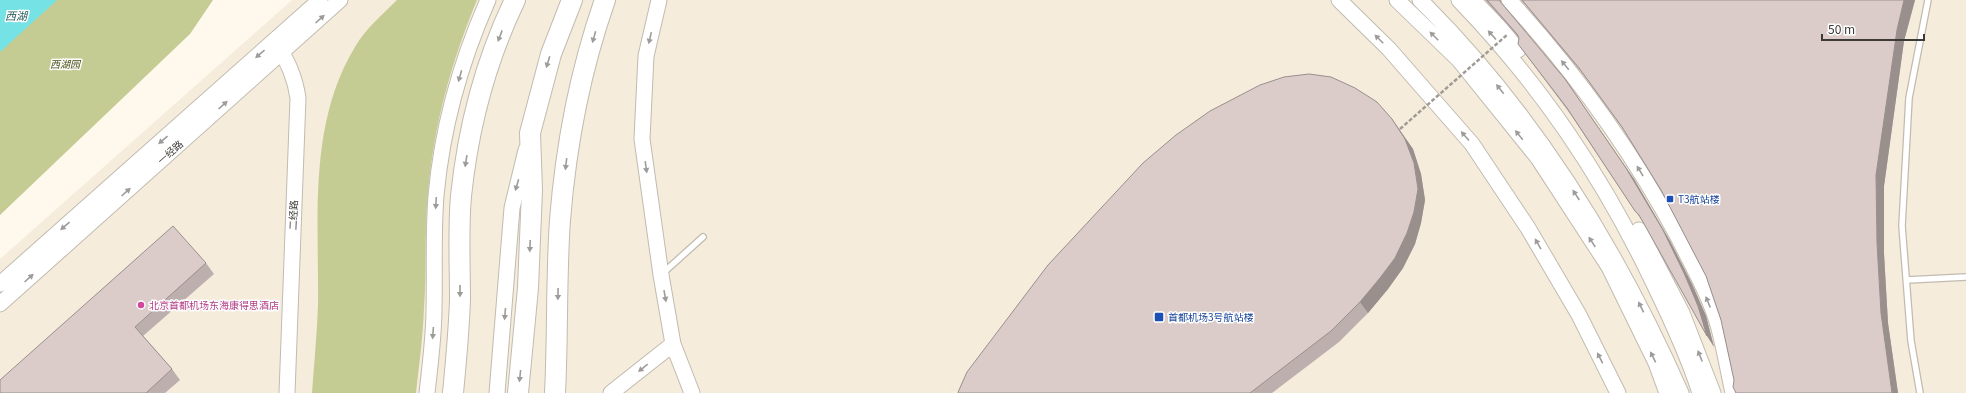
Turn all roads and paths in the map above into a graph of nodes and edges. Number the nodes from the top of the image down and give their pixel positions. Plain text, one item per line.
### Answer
1 (320, 0) edge
2 (340, 0) edge
3 (488, 0) edge
4 (515, 0) edge
5 (572, 0) edge
6 (605, 0) edge
7 (659, 0) edge
8 (1340, 0) edge
9 (1397, 0) edge
10 (1420, 0) edge
11 (1459, 0) edge
12 (1473, 0) edge
13 (1509, 0) edge
14 (1928, 0) edge
15 (1508, 34) edge
16 (278, 48) junction
17 (1400, 129) edge
18 (530, 133) junction
19 (703, 237) dead end
20 (661, 275) junction
21 (1966, 277) edge
22 (1907, 280) junction
23 (0, 284) edge
24 (0, 304) edge
25 (673, 344) junction
26 (287, 393) edge
27 (427, 393) edge
28 (453, 393) edge
29 (497, 393) edge
30 (518, 393) edge
31 (555, 393) edge
32 (612, 393) edge
33 (692, 393) edge
34 (1618, 393) edge
35 (1667, 393) edge
36 (1681, 393) edge
37 (1700, 393) edge
38 (1713, 393) edge
39 (1733, 393) edge
40 (1920, 393) edge

1 - 16 street, 一经路
16 -> 2 street, 一经路
3 -> 27 street
4 -> 28 highway
5 -> 18 highway
6 -> 31 highway
7 -> 20 street
34 -> 8 street
35 -> 9 street
36 -> 10 street
37 -> 11 street
38 -> 12 street
39 -> 13 street
14 - 22 lane
15 - 17 path, bridge
16 -> 23 street, 一经路
24 -> 16 street, 一经路
16 - 26 street, 二经路
18 -> 29 street
18 -> 30 highway
19 - 20 lane
20 -> 25 street
21 - 22 lane
22 - 40 lane
25 -> 32 street
25 - 33 street

